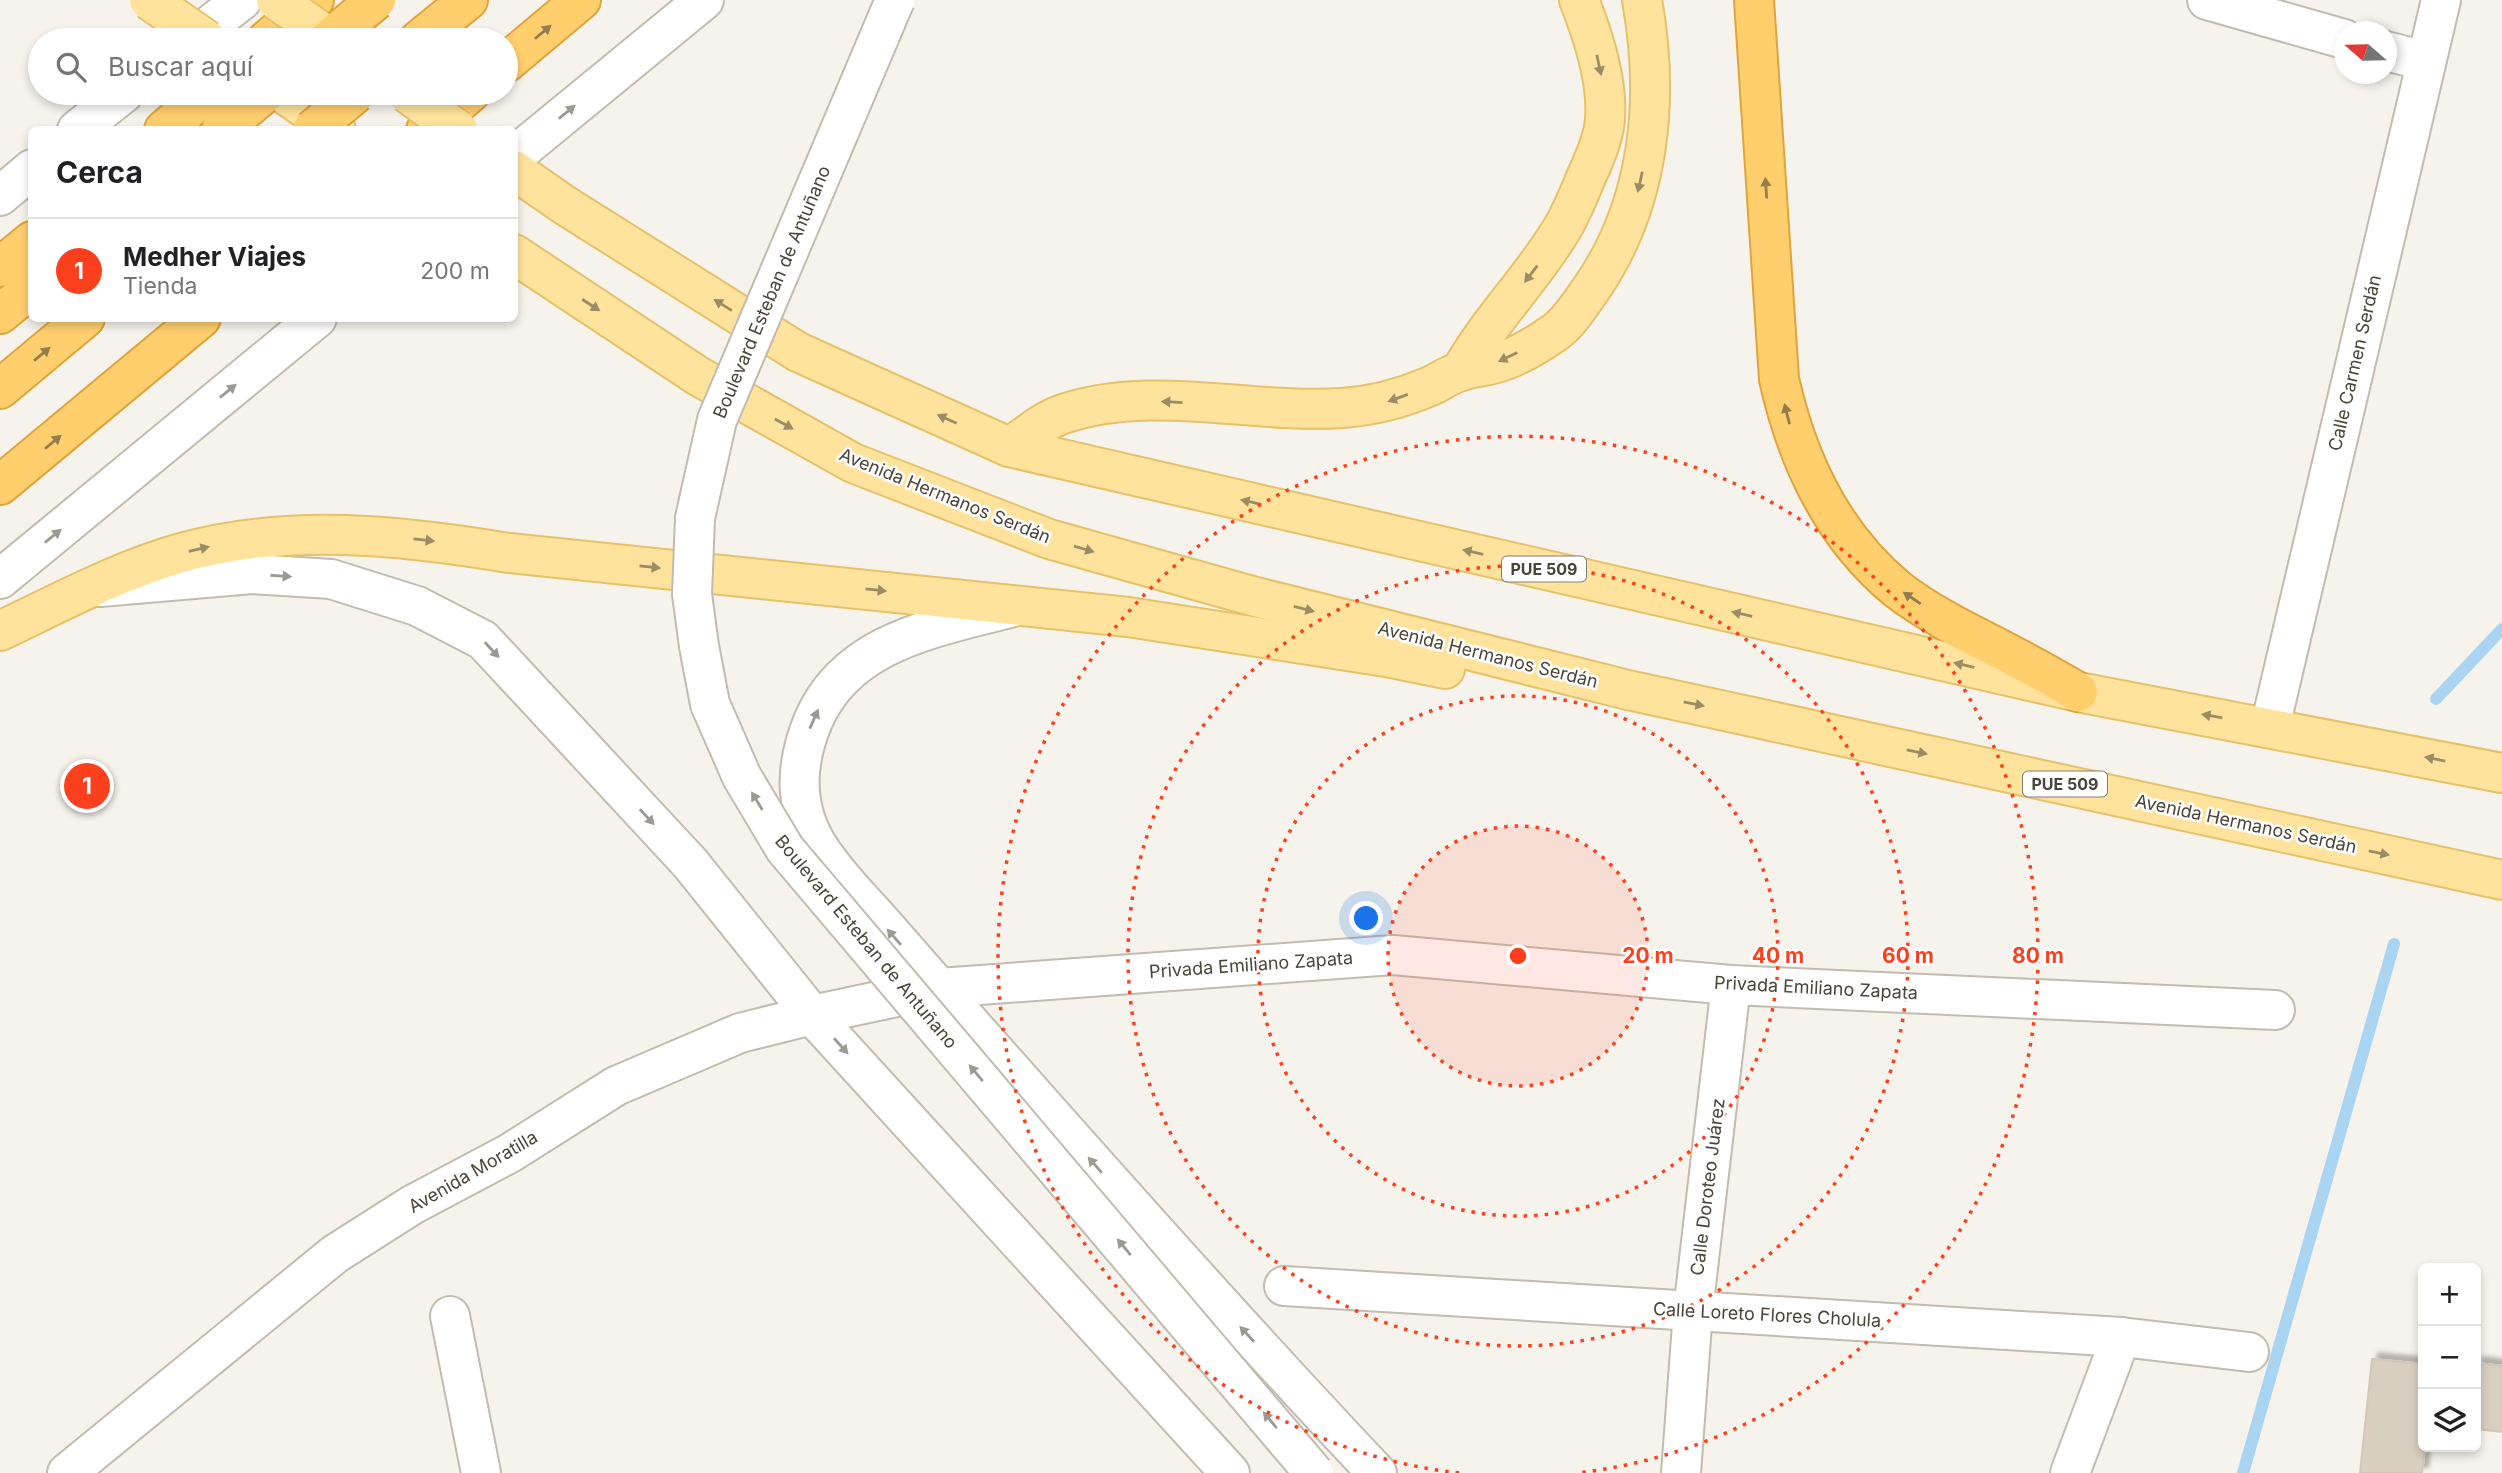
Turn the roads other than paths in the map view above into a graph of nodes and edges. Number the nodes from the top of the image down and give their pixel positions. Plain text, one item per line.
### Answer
1 (149, 0) edge
2 (242, 0) edge
3 (276, 0) edge
4 (314, 0) edge
5 (376, 0) edge
6 (468, 0) edge
7 (581, 0) edge
8 (704, 0) edge
9 (895, 0) edge
10 (1579, 0) edge
11 (1642, 0) edge
12 (1754, 0) edge
13 (2207, 0) edge
14 (2441, 0) edge
15 (190, 28) edge
16 (206, 28) edge
17 (282, 28) edge
18 (314, 28) edge
19 (344, 28) edge
20 (434, 28) edge
21 (2334, 36) edge
22 (518, 53) edge
23 (2397, 54) edge
24 (2425, 61) junction
25 (108, 105) edge
26 (192, 105) edge
27 (251, 105) edge
28 (300, 105) edge
29 (342, 105) edge
30 (424, 105) edge
31 (456, 105) edge
32 (81, 126) edge
33 (169, 126) edge
34 (226, 126) edge
35 (317, 126) edge
36 (330, 126) edge
37 (431, 126) edge
38 (452, 126) edge
39 (518, 153) edge
40 (28, 172) edge
41 (518, 173) edge
42 (0, 196) edge
43 (28, 244) edge
44 (524, 260) edge
45 (0, 267) edge
46 (28, 291) edge
47 (0, 314) edge
48 (80, 322) edge
49 (196, 322) edge
50 (312, 322) edge
51 (1461, 371) junction
52 (0, 389) edge
53 (1009, 447) junction
54 (0, 485) edge
55 (0, 579) edge
56 (91, 588) junction
57 (1021, 605) junction
58 (0, 631) edge
59 (1628, 690) junction
60 (2078, 692) junction
61 (2270, 727) junction
62 (2502, 772) edge
63 (2502, 880) edge
64 (1731, 985) junction
65 (939, 989) junction
66 (2276, 1010) dead end
67 (812, 1015) junction
68 (1284, 1286) dead end
69 (1693, 1311) junction
70 (450, 1315) dead end
71 (2121, 1337) junction
72 (2249, 1352) dead end
73 (68, 1473) edge
74 (481, 1473) edge
75 (1230, 1473) edge
76 (1314, 1473) edge
77 (1377, 1473) edge
78 (1681, 1473) edge
79 (2070, 1473) edge

1 - 15 main road, bridge
2 - 16 street
3 - 18 main road, bridge
4 - 17 highway
5 - 19 highway, bridge
6 - 20 highway
22 -> 7 highway
39 -> 8 street
76 -> 9 street, Boulevard Esteban de Antuñano, bridge
10 -> 51 main road
11 -> 51 main road
60 -> 12 highway
13 - 21 street
14 - 24 street, Calle Carmen Serdán
23 - 24 street
24 - 61 street, Calle Carmen Serdán
25 - 32 street
26 - 33 highway
27 - 34 highway
28 - 36 main road
29 - 35 highway, bridge
30 - 38 main road, bridge
31 - 37 highway
40 - 42 street
53 -> 41 main road, PUE 509
43 - 45 highway
44 -> 59 main road, Avenida Hermanos Serdán / PUE 509
46 - 47 highway
52 -> 48 highway
54 -> 49 highway
55 -> 50 street
51 -> 53 main road
60 -> 53 main road, PUE 509
56 -> 57 main road
56 - 58 main road
56 -> 67 street
57 - 59 main road
65 -> 57 street
59 -> 63 main road, Avenida Hermanos Serdán / PUE 509
61 -> 60 main road, PUE 509
62 -> 61 main road, PUE 509
64 - 65 street, Privada Emiliano Zapata
64 - 66 street, Privada Emiliano Zapata
64 - 69 street, Calle Doroteo Juárez
65 - 67 street, Avenida Moratilla
77 -> 65 street
67 - 73 street, Avenida Moratilla
67 -> 75 street
68 - 69 street, Calle Loreto Flores Cholula
69 - 71 street, Calle Loreto Flores Cholula
69 - 78 street, Calle Doroteo Juárez
70 - 74 street
71 - 72 street, Calle Loreto Flores Cholula
71 - 79 street

